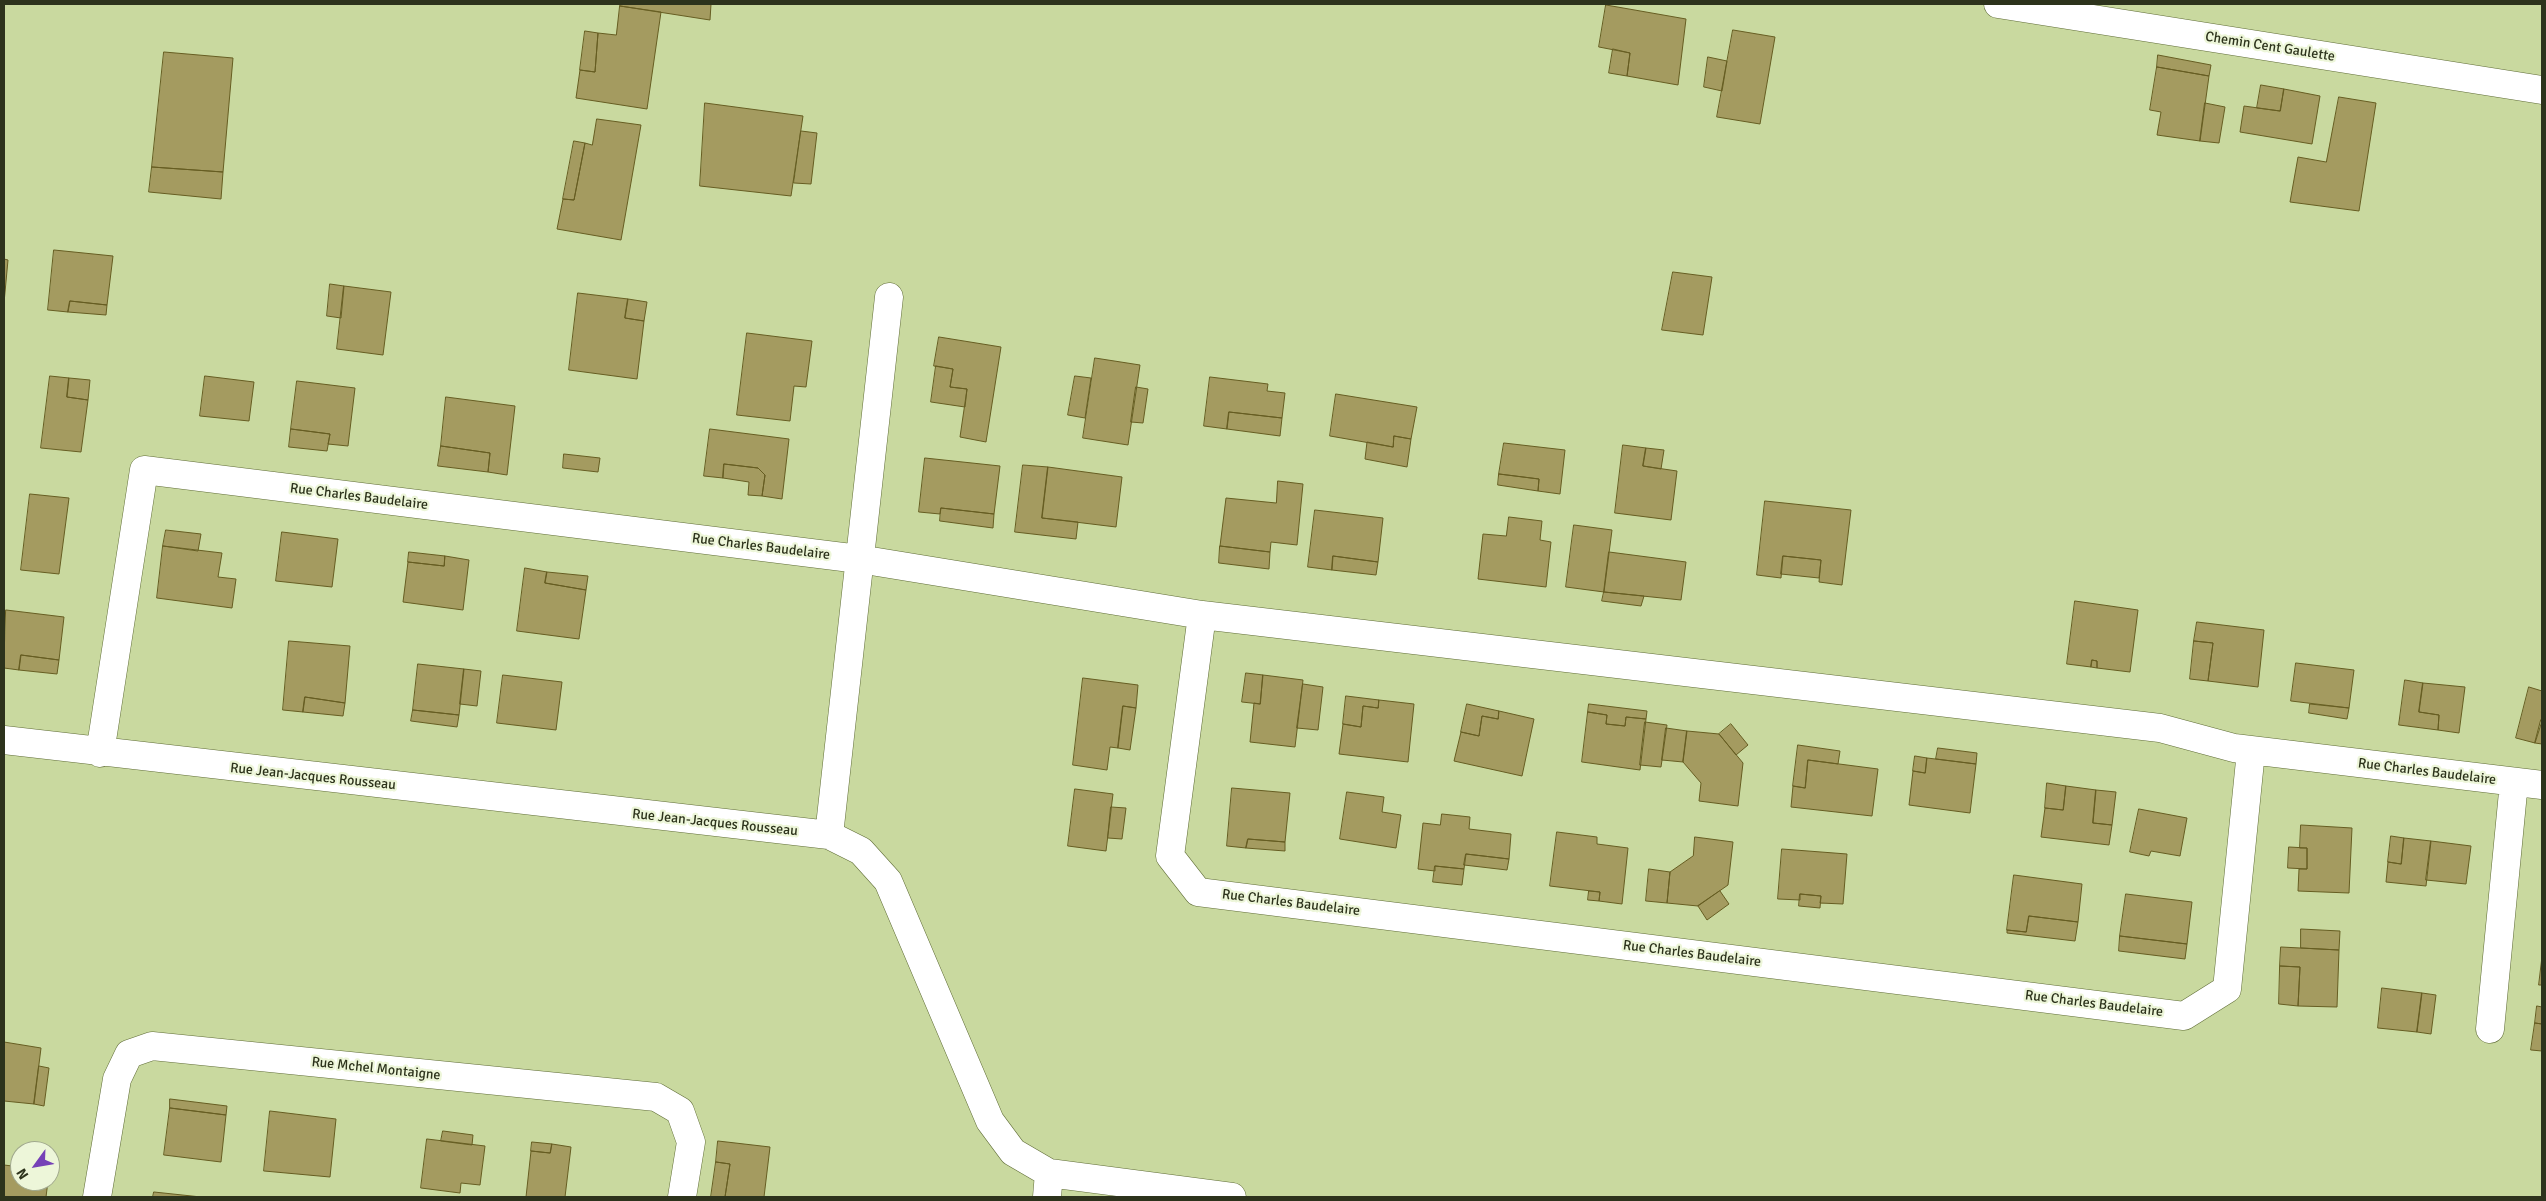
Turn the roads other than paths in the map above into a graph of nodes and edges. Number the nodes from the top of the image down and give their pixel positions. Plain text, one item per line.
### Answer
1 (1998, 4) edge
2 (2542, 90) edge
3 (889, 297) dead end
4 (859, 559) junction
5 (1202, 615) junction
6 (4, 740) edge
7 (2251, 751) junction
8 (100, 753) junction
9 (2514, 782) junction
10 (2542, 785) edge
11 (828, 835) junction
12 (2490, 1029) dead end
13 (1048, 1185) edge
14 (97, 1197) edge
15 (682, 1197) edge
16 (1232, 1197) edge

1 - 2 street, Chemin Cent Gaulette
3 - 4 street
4 - 5 street, Rue Charles Baudelaire
4 - 8 street, Rue Charles Baudelaire
4 - 11 street
5 - 7 street, Rue Charles Baudelaire
5 - 7 street, Rue Charles Baudelaire
6 - 8 street, Rue Jean-Jacques Rousseau
7 - 9 street, Rue Charles Baudelaire
8 - 11 street, Rue Jean-Jacques Rousseau
9 - 10 street, Rue Charles Baudelaire
9 - 12 street, Rue Charles Baudelaire
11 - 13 street, Rue Jean-Jacques Rousseau
13 - 16 street, Rue Jean-Jacques Rousseau
14 - 15 street, Rue Mchel Montaigne

